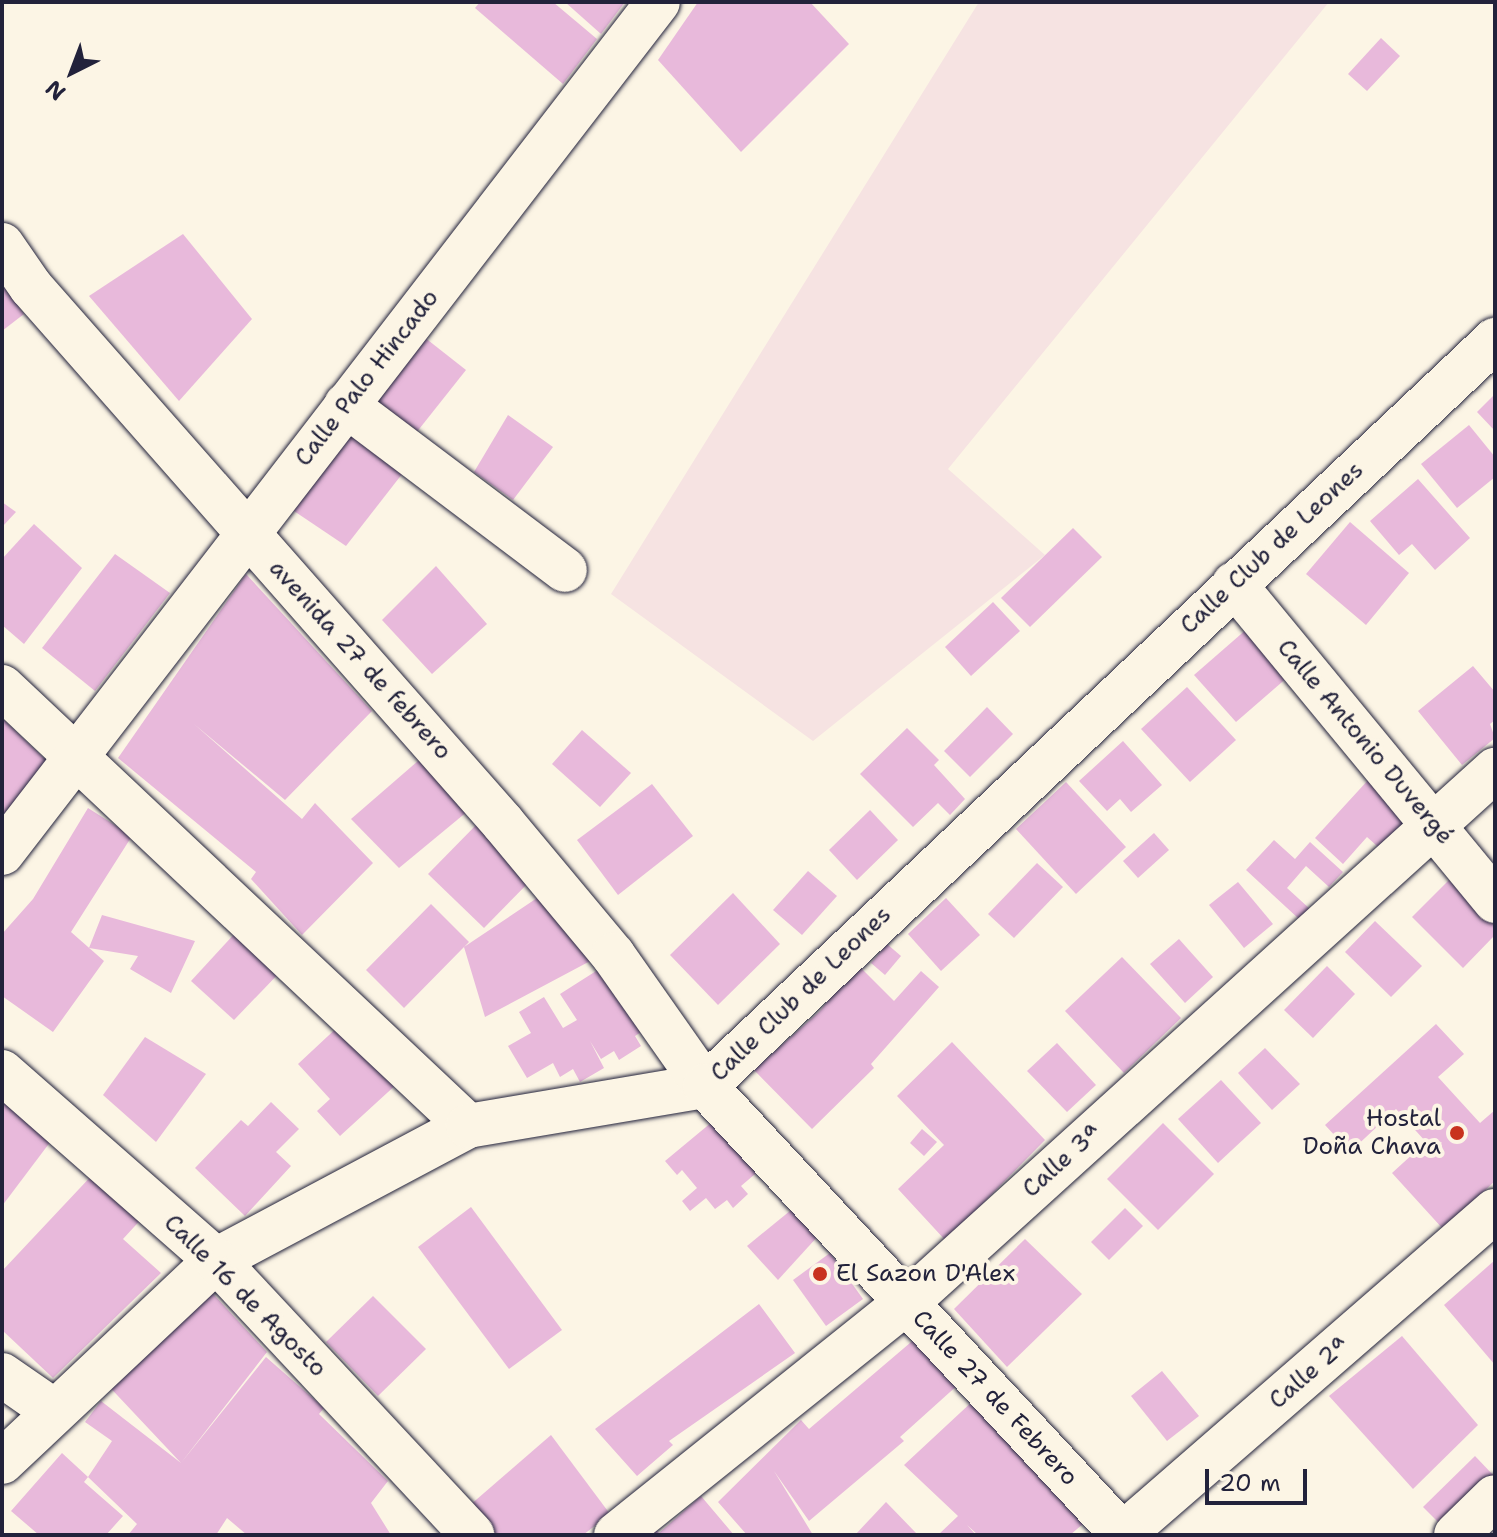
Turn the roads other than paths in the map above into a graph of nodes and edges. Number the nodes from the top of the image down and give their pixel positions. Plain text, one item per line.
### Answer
1 (658, 2) edge
2 (2, 245) edge
3 (1495, 340) edge
4 (346, 405) junction
5 (246, 534) junction
6 (565, 570) dead end
7 (1234, 584) junction
8 (2, 687) edge
9 (77, 756) junction
10 (1495, 770) edge
11 (1433, 823) junction
12 (2, 853) edge
13 (1495, 901) edge
14 (2, 1072) edge
15 (705, 1086) junction
16 (468, 1126) junction
17 (1495, 1211) edge
18 (216, 1260) junction
19 (906, 1302) junction
20 (2, 1375) edge
21 (54, 1411) junction
22 (2, 1462) edge
23 (1495, 1497) edge
24 (472, 1535) edge
25 (616, 1535) edge
26 (1122, 1535) edge
27 (1456, 1535) edge

1 - 4 street, Calle Palo Hincado
2 - 5 street, avenida 27 de febrero
3 - 7 street, Calle Club de Leones
4 - 5 street, Calle Palo Hincado
4 - 6 street
5 - 9 street, Calle Palo Hincado
5 - 15 street, avenida 27 de febrero
7 - 11 street, Calle Antonio Duvergé
7 - 15 street, Calle Club de Leones
8 - 9 street
9 - 12 street, Calle Palo Hincado
9 - 16 street
10 - 11 street, Calle 3ª
11 - 13 street, Calle Antonio Duvergé
11 - 19 street, Calle 3ª
14 - 18 street, Calle 16 de Agosto
15 - 16 street, Calle Club de Leones
15 - 19 street, Calle 27 de Febrero
16 - 18 street, Calle Club de Leones
17 - 26 street, Calle 2ª
18 - 21 street, Calle Club de Leones
18 - 24 street, Calle 16 de Agosto
19 - 25 street, Calle 3ª
19 - 26 street, Calle 27 de Febrero
20 - 21 street
21 - 22 street, Calle Club de Leones
23 - 27 street

